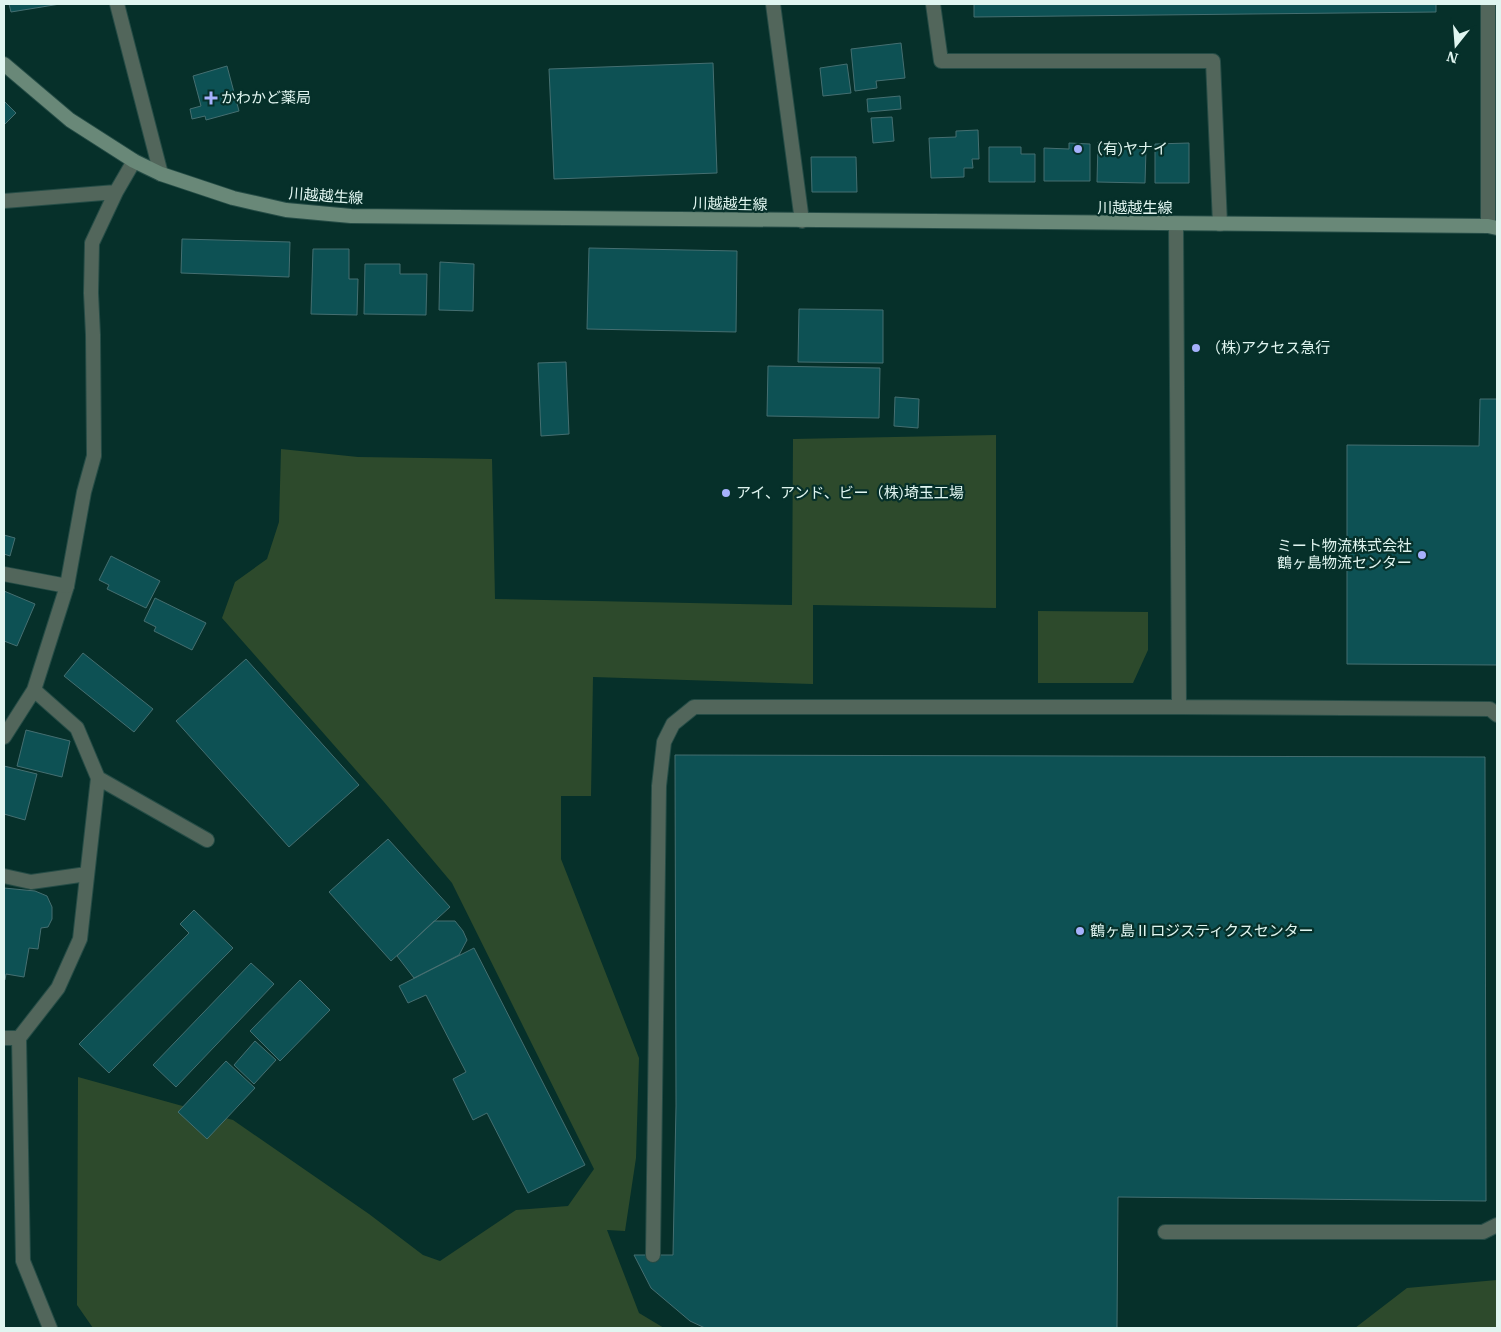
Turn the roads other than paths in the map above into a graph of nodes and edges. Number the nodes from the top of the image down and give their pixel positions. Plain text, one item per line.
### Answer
1 (117, 4) edge
2 (773, 4) edge
3 (933, 4) edge
4 (1488, 4) edge
5 (4, 64) edge
6 (134, 162) junction
7 (161, 174) junction
8 (116, 192) junction
9 (4, 201) edge
10 (802, 221) junction
11 (1176, 224) junction
12 (1220, 224) junction
13 (1493, 227) edge
14 (4, 574) edge
15 (67, 586) junction
16 (34, 690) junction
17 (1178, 707) junction
18 (1497, 715) edge
19 (4, 737) edge
20 (98, 778) junction
21 (207, 840) dead end
22 (88, 874) junction
23 (4, 876) edge
24 (4, 1038) edge
25 (19, 1038) junction
26 (1497, 1225) edge
27 (1164, 1232) dead end
28 (652, 1255) dead end
29 (50, 1328) edge

1 - 7 street
2 - 10 street
3 - 12 street
4 - 13 street
5 - 6 main road, 川越越生線
6 - 7 main road, 川越越生線
6 - 8 street
7 - 10 main road, 川越越生線
8 - 9 street
8 - 15 street
10 - 11 main road, 川越越生線
11 - 12 main road, 川越越生線
11 - 17 street
12 - 13 main road, 川越越生線
14 - 15 street
15 - 16 street
16 - 19 street
16 - 20 street
17 - 18 street
17 - 28 street
20 - 21 street
20 - 22 street
22 - 23 street
22 - 25 street
24 - 25 street
25 - 29 street
26 - 27 street

